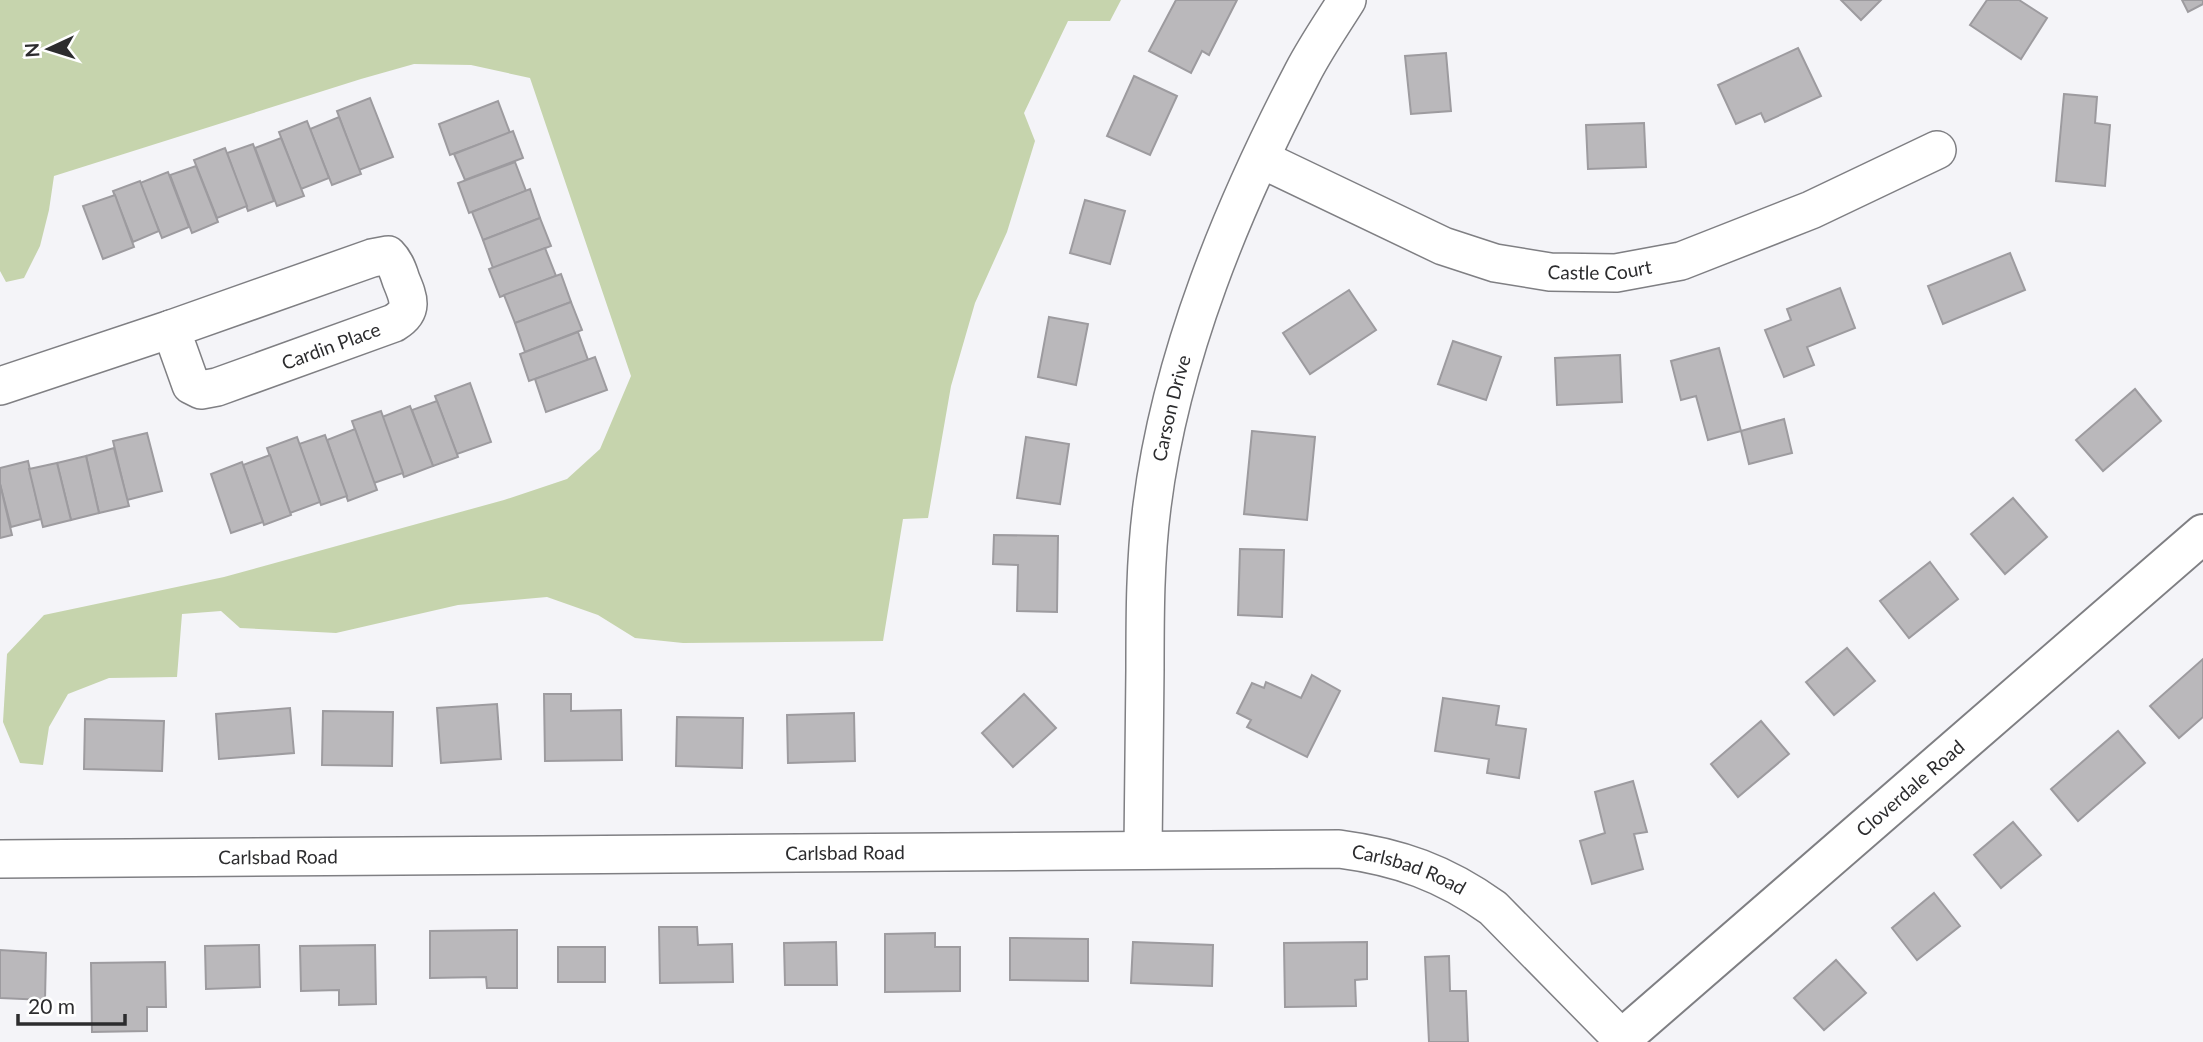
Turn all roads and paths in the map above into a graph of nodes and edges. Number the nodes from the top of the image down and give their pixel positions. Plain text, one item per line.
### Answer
1 (1347, 0) edge
2 (1937, 150) dead end
3 (1261, 159) junction
4 (171, 330) junction
5 (0, 386) edge
6 (2203, 534) edge
7 (1143, 850) junction
8 (0, 859) edge
9 (1620, 1040) edge

1 - 3 street, Carson Drive
2 - 3 street, Castle Court
3 - 7 street, Carson Drive
4 - 4 street, Cardin Place
4 - 5 street, Cardin Place
6 - 9 street, Cloverdale Road
7 - 8 street, Carlsbad Road
7 - 9 street, Carlsbad Road

